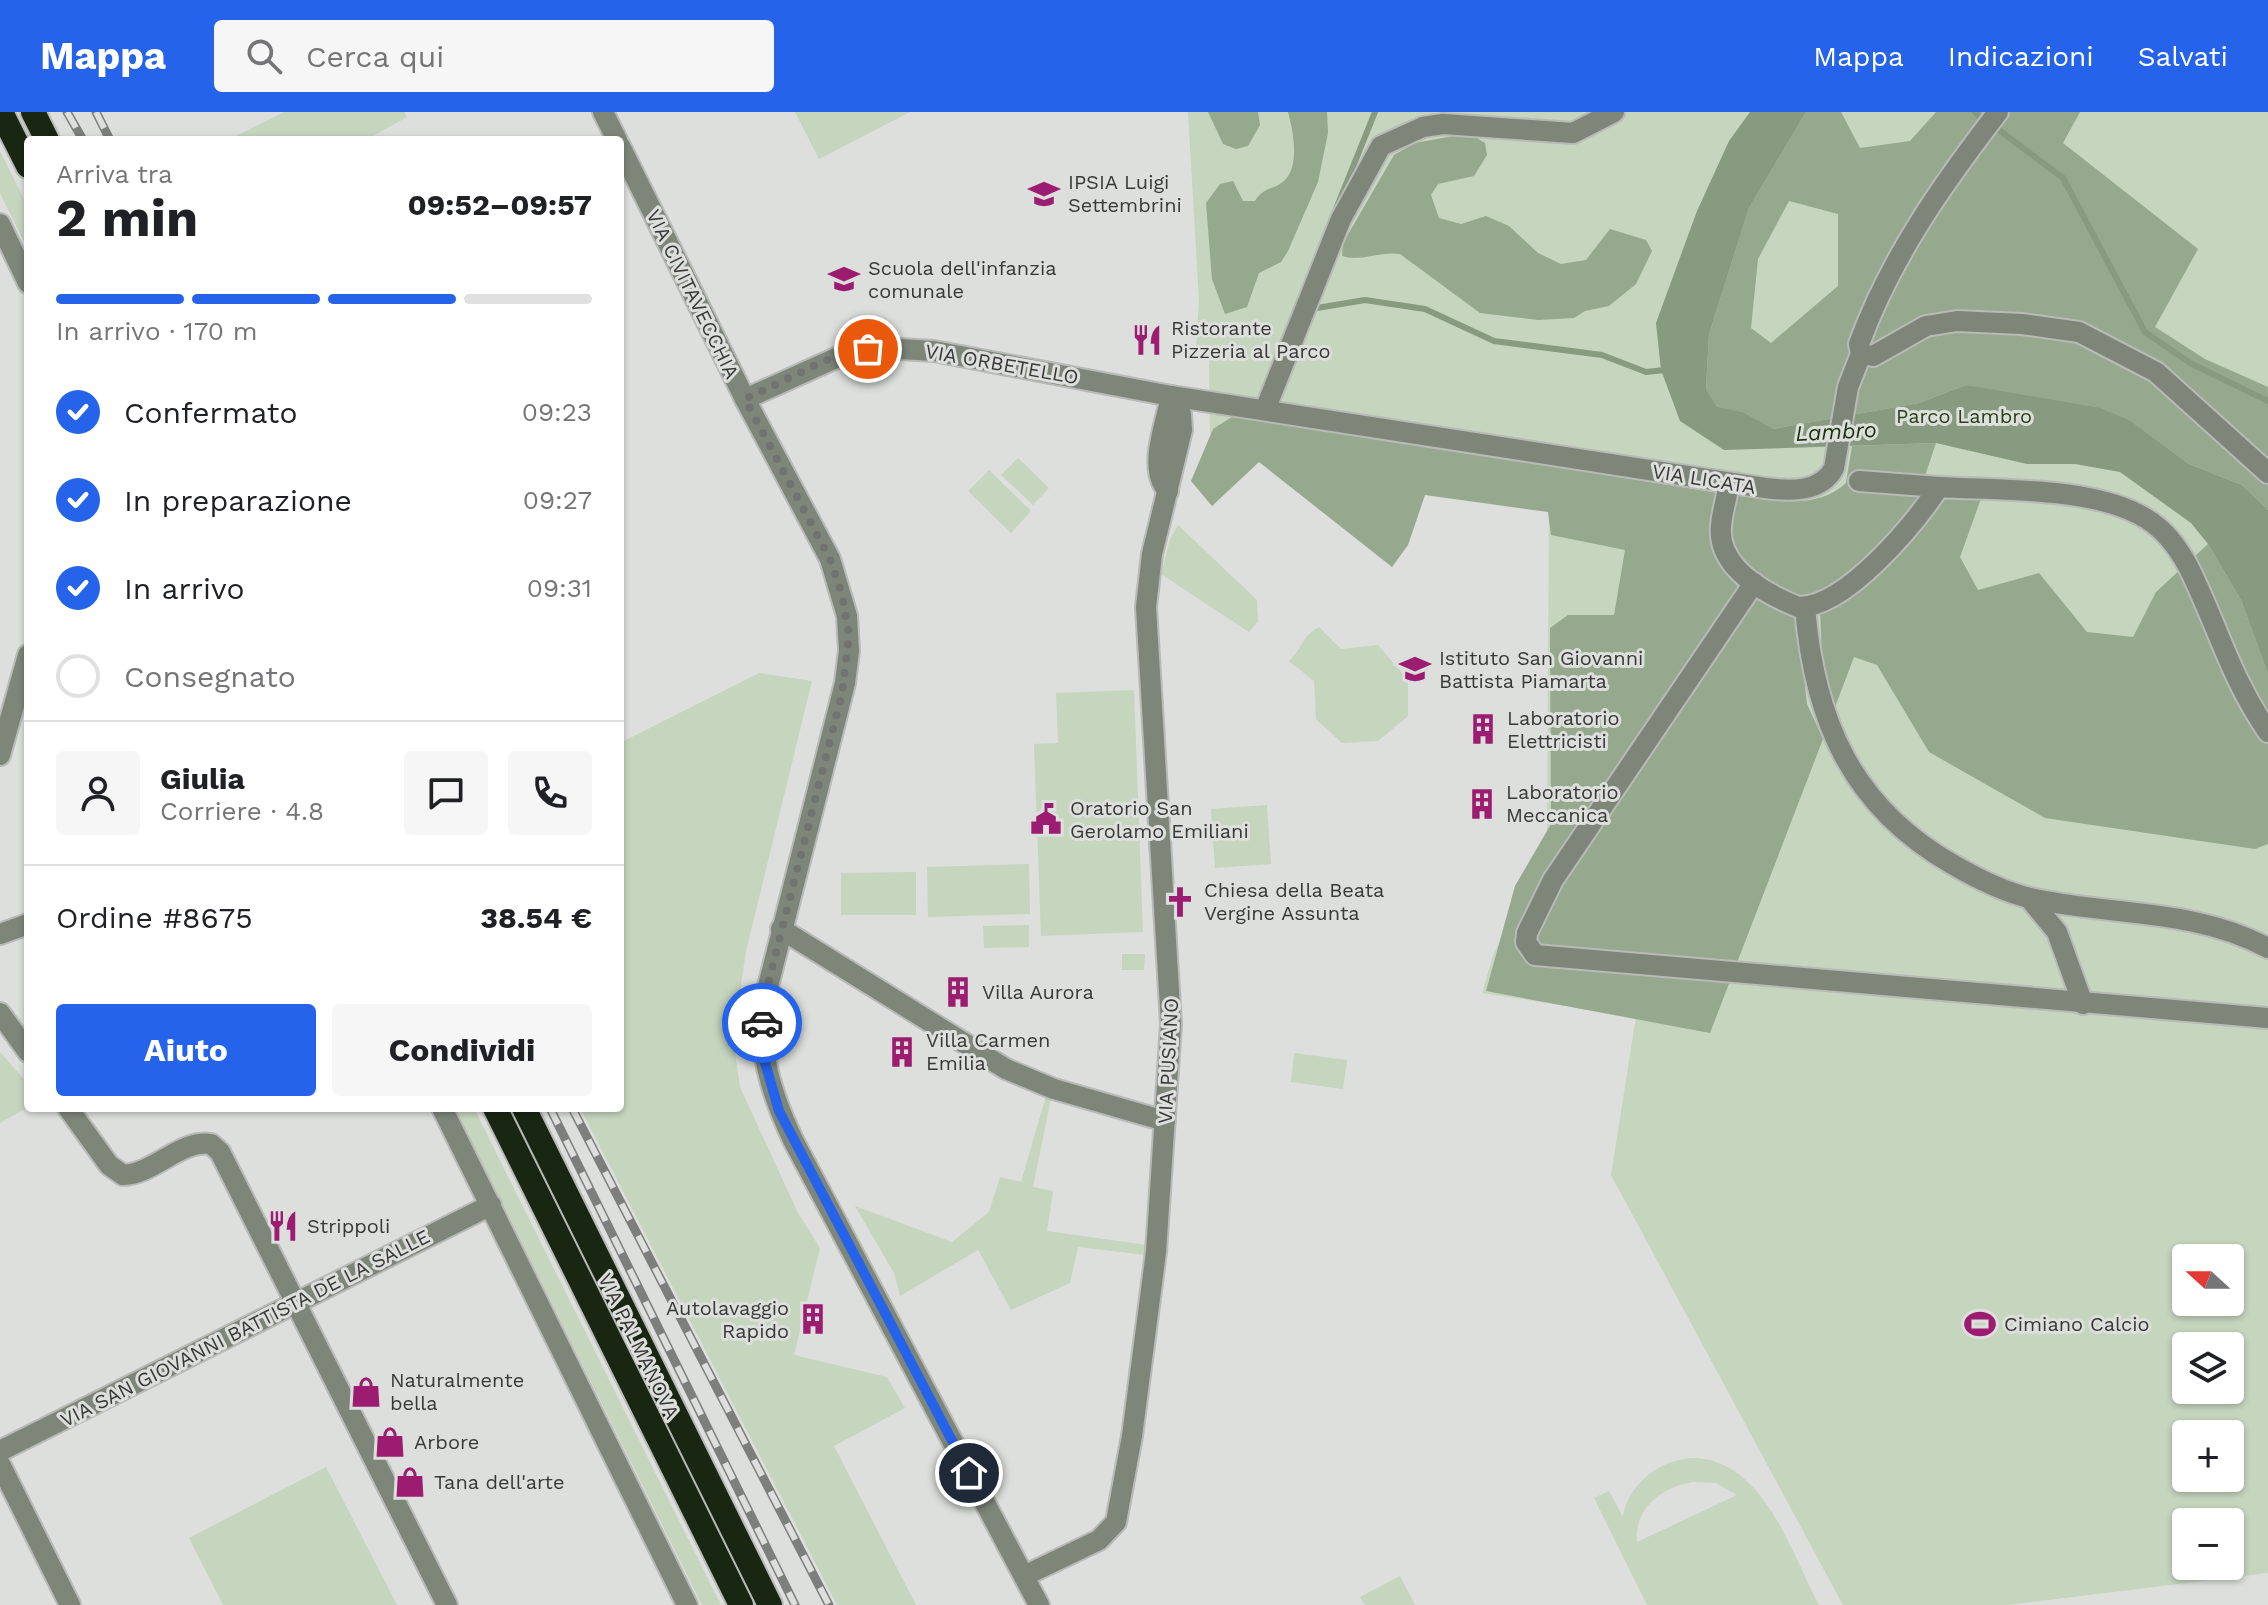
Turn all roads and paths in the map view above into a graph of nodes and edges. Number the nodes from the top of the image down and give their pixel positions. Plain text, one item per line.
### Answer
1 (1, 112) edge
2 (33, 112) edge
3 (603, 112) edge
4 (1614, 112) edge
5 (1998, 112) edge
6 (45, 136) edge
7 (615, 136) edge
8 (624, 154) edge
9 (24, 158) edge
10 (0, 224) edge
11 (24, 275) edge
12 (1861, 354) junction
13 (1171, 396) junction
14 (745, 399) junction
15 (1265, 410) junction
16 (2268, 473) edge
17 (1859, 481) dead end
18 (1729, 483) junction
19 (1939, 487) junction
20 (1754, 583) junction
21 (1805, 607) junction
22 (24, 669) edge
23 (2268, 732) edge
24 (0, 755) edge
25 (2029, 898) junction
26 (24, 925) edge
27 (781, 929) junction
28 (0, 934) edge
29 (2268, 948) edge
30 (2083, 1004) junction
31 (0, 1013) edge
32 (2268, 1018) edge
33 (24, 1046) edge
34 (71, 1112) edge
35 (444, 1112) edge
36 (497, 1112) edge
37 (526, 1112) edge
38 (1165, 1121) junction
39 (491, 1205) junction
40 (297, 1301) junction
41 (0, 1451) edge
42 (0, 1464) edge
43 (1024, 1576) junction
44 (70, 1605) edge
45 (447, 1605) edge
46 (687, 1605) edge
47 (741, 1605) edge
48 (770, 1605) edge
49 (1039, 1605) edge

1 - 9 highway
2 - 6 highway
3 - 7 street
4 - 15 street
5 - 12 street, VIA LICATA
8 - 14 street, VIA CIVITAVECCHIA
10 - 11 street
12 - 16 street
12 - 18 street, VIA LICATA
13 - 14 street, VIA ORBETELLO
13 - 15 street, VIA LICATA
13 - 38 street, VIA PUSIANO
14 - 27 street, VIA CIVITAVECCHIA
15 - 18 street, VIA LICATA
17 - 19 street
18 - 20 street
19 - 21 street
19 - 23 street
20 - 21 street
20 - 30 street
21 - 25 street
22 - 24 street
25 - 29 street
25 - 30 street
26 - 28 street
27 - 38 street
27 - 43 street, VIA CIVITAVECCHIA
30 - 32 street
31 - 33 street
34 - 40 street
35 - 39 street
36 - 47 highway, VIA PALMANOVA
37 - 48 highway, VIA PALMANOVA
38 - 43 street, VIA PUSIANO
39 - 40 street, VIA SAN GIOVANNI BATTISTA DE LA SALLE
39 - 46 street
40 - 41 street, VIA SAN GIOVANNI BATTISTA DE LA SALLE
40 - 45 street
42 - 44 street
43 - 49 street, VIA CIVITAVECCHIA

